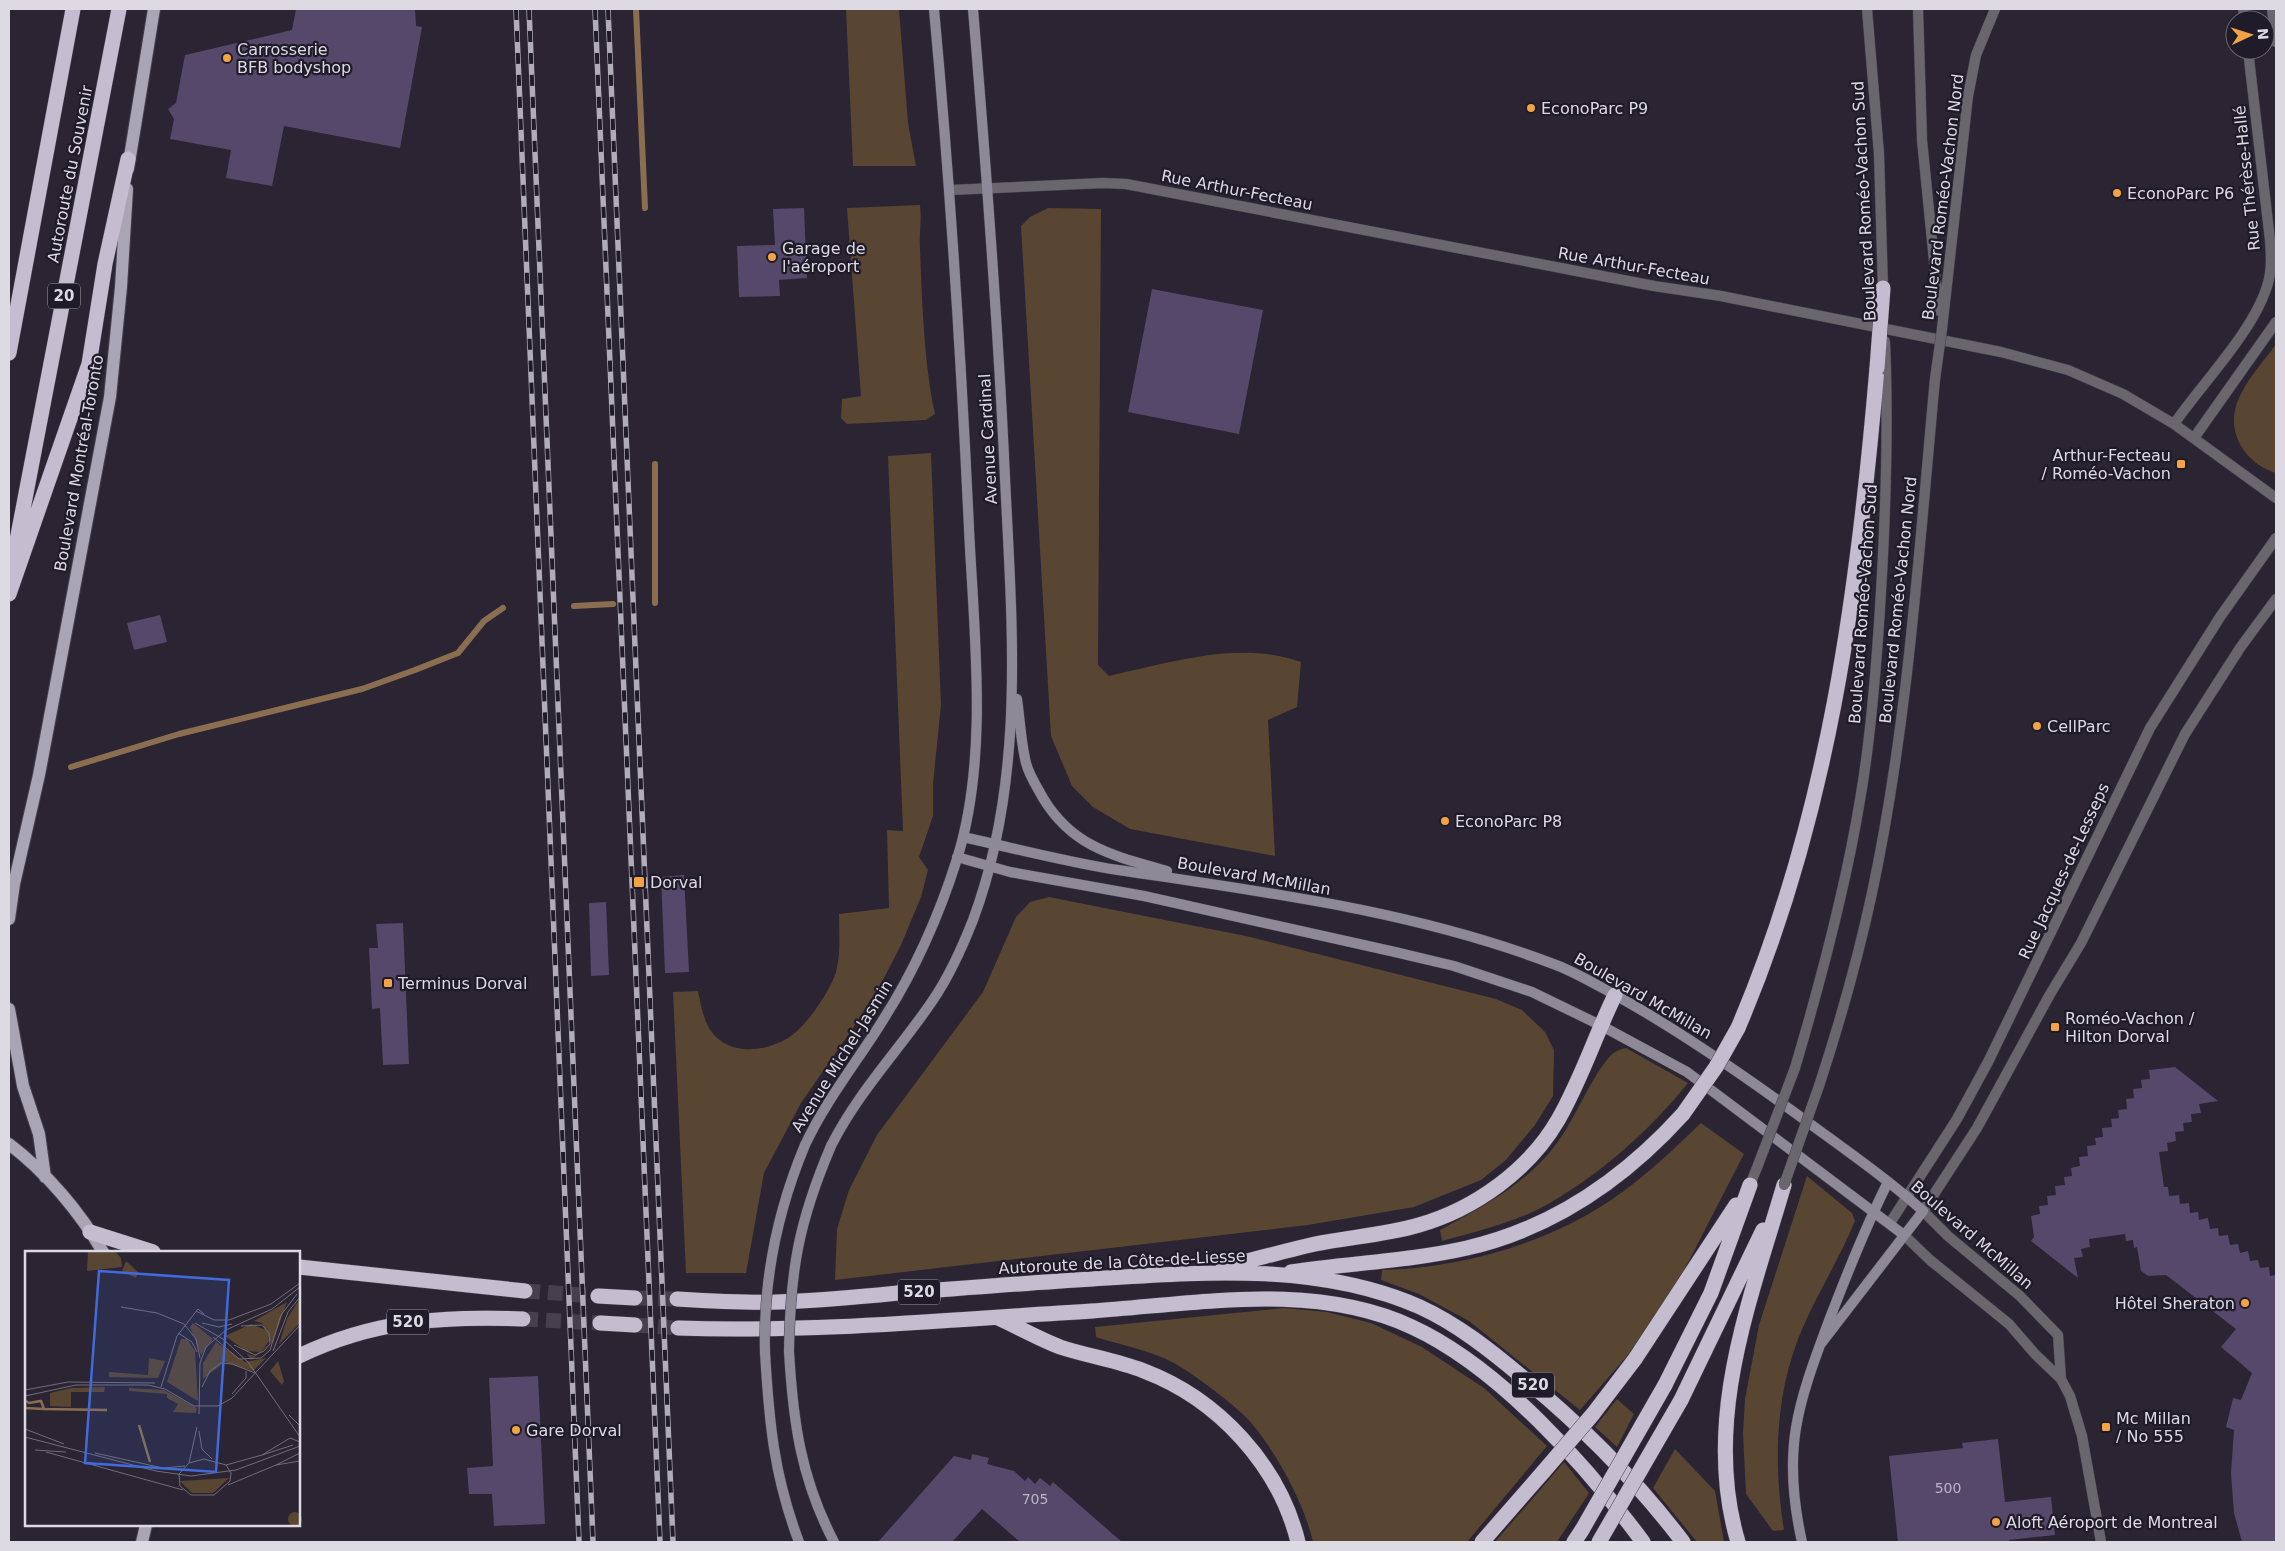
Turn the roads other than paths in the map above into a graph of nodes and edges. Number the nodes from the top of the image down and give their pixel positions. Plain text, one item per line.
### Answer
1 (73, 9) edge
2 (119, 9) edge
3 (154, 9) edge
4 (934, 9) edge
5 (973, 9) edge
6 (1867, 9) edge
7 (1918, 9) edge
8 (1995, 9) edge
9 (2272, 9) edge
10 (2276, 42) edge
11 (2249, 60) edge
12 (128, 159) junction
13 (988, 188) junction
14 (950, 190) junction
15 (1883, 288) joint
16 (1941, 298) junction
17 (2276, 322) edge
18 (9, 353) edge
19 (1882, 369) junction
20 (2174, 424) junction
21 (2194, 438) junction
22 (2276, 498) edge
23 (2276, 538) edge
24 (9, 582) edge
25 (9, 594) edge
26 (2276, 599) edge
27 (1014, 677) junction
28 (963, 837) junction
29 (994, 844) junction
30 (957, 857) junction
31 (989, 866) junction
32 (1204, 881) junction
33 (9, 919) edge
34 (1615, 995) junction
35 (9, 1009) edge
36 (1600, 1025) junction
37 (9, 1144) edge
38 (45, 1177) junction
39 (1888, 1182) junction
40 (1750, 1185) junction
41 (1784, 1186) junction
42 (1907, 1197) junction
43 (1874, 1211) junction
44 (1923, 1211) junction
45 (1890, 1223) junction
46 (90, 1232) junction
47 (1904, 1235) junction
48 (102, 1251) edge
49 (150, 1251) edge
50 (300, 1267) edge
51 (1202, 1272) junction
52 (1277, 1274) junction
53 (524, 1291) tunnel mouth
54 (598, 1296) tunnel mouth
55 (635, 1298) tunnel mouth
56 (677, 1300) tunnel mouth
57 (996, 1317) junction
58 (523, 1320) tunnel mouth
59 (600, 1323) tunnel mouth
60 (636, 1325) tunnel mouth
61 (678, 1328) tunnel mouth
62 (1820, 1345) junction
63 (300, 1356) edge
64 (2061, 1379) junction
65 (146, 1526) edge
66 (1578, 1536) edge
67 (142, 1542) edge
68 (799, 1542) edge
69 (834, 1542) edge
70 (1298, 1542) edge
71 (1482, 1542) edge
72 (1599, 1542) edge
73 (1644, 1542) edge
74 (1683, 1542) edge
75 (1738, 1542) edge
76 (1802, 1542) edge
77 (2101, 1542) edge

1 - 18 highway, Autoroute du Souvenir
2 - 24 highway, Autoroute du Souvenir / 20
3 - 12 main road, Boulevard Montréal-Toronto
4 - 14 main road, Avenue Cardinal
5 - 13 main road, Avenue Cardinal
6 - 15 street, Boulevard Roméo-Vachon Sud
7 - 16 street
8 - 16 street, Boulevard Roméo-Vachon Nord
9 - 10 street
11 - 20 street, Rue Thérèse-Hallé
12 - 25 highway
12 - 33 main road, Boulevard Montréal-Toronto
13 - 14 street, Rue Arthur-Fecteau
13 - 20 street, Rue Arthur-Fecteau
13 - 27 main road, Avenue Cardinal
14 - 28 main road, Avenue Cardinal
15 - 19 highway, bridge
16 - 41 street, Boulevard Roméo-Vachon Nord, bridge
17 - 21 street
19 - 40 street, Boulevard Roméo-Vachon Sud, bridge
19 - 52 highway, bridge
20 - 21 street, Rue Arthur-Fecteau
21 - 22 street, Rue Arthur-Fecteau
23 - 42 street, Rue Jacques-de-Lesseps
26 - 44 street
27 - 29 main road, Avenue Cardinal
27 - 32 main road
28 - 29 main road, Boulevard McMillan
28 - 30 main road, Avenue Cardinal
29 - 31 main road, Avenue Cardinal
29 - 32 main road, Boulevard McMillan
30 - 31 main road, Boulevard McMillan
30 - 68 main road, Avenue Michel-Jasmin, bridge
31 - 36 main road, Boulevard McMillan
31 - 69 main road, bridge
32 - 34 main road, Boulevard McMillan
34 - 36 highway
34 - 39 main road, Boulevard McMillan
35 - 38 main road
36 - 43 main road, Boulevard McMillan
36 - 51 highway
37 - 38 main road
38 - 46 main road
39 - 42 main road, Boulevard McMillan
39 - 43 main road
40 - 66 highway, bridge
40 - 71 highway, bridge
41 - 72 highway, bridge
41 - 75 highway
42 - 44 main road, Boulevard McMillan
42 - 45 street, Rue Jacques-de-Lesseps
43 - 45 main road, Boulevard McMillan
43 - 62 main road
44 - 47 main road
44 - 64 street, Boulevard McMillan
45 - 47 main road, Boulevard McMillan
46 - 48 main road
46 - 49 highway
47 - 62 main road
47 - 64 street, Boulevard McMillan
50 - 53 highway
51 - 52 highway, Autoroute de la Côte-de-Liesse / 520
51 - 56 highway, Autoroute de la Côte-de-Liesse / 520
52 - 74 highway, Autoroute de la Côte-de-Liesse / 520
54 - 55 highway
57 - 61 highway, 520
57 - 70 highway
57 - 73 highway, 520
58 - 63 highway, 520
59 - 60 highway
62 - 76 main road
64 - 77 street, Boulevard McMillan
65 - 67 main road

